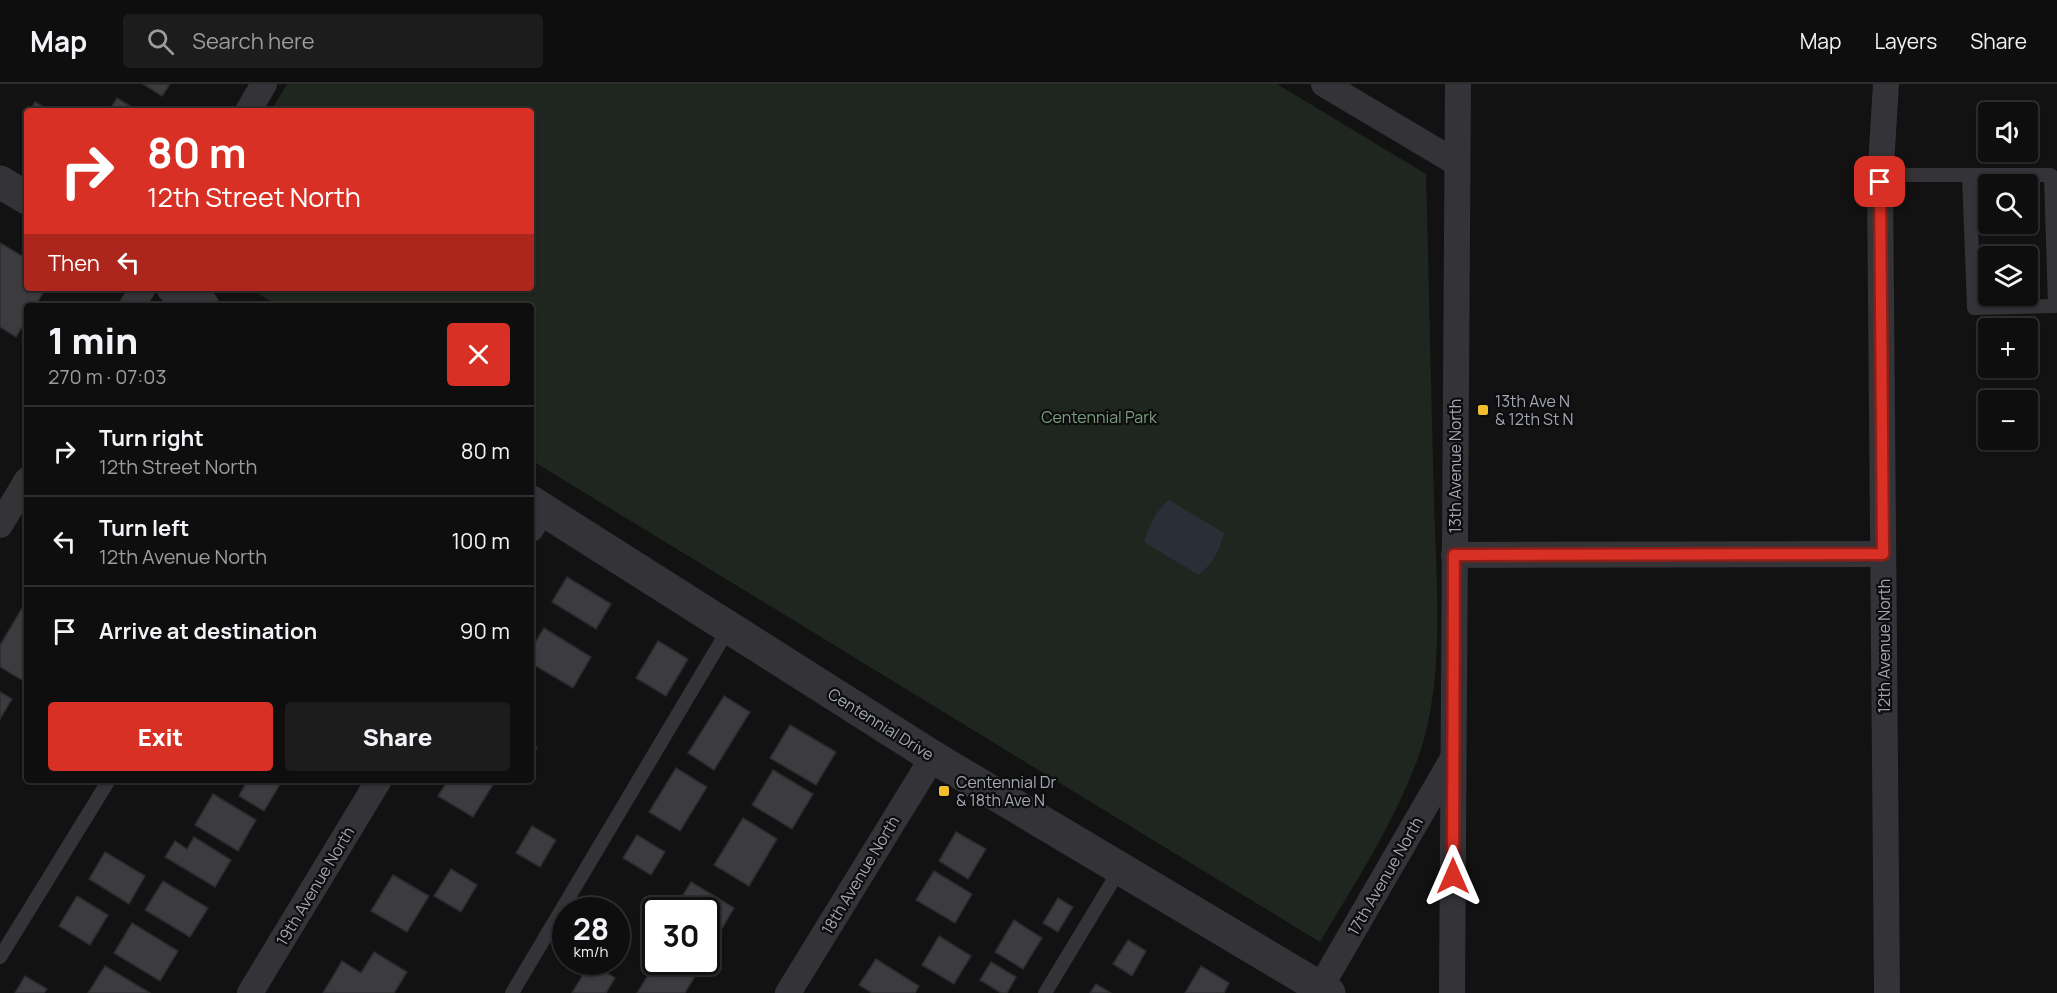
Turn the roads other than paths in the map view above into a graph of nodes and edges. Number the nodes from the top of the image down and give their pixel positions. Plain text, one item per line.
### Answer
1 (264, 84) edge
2 (1324, 84) edge
3 (1458, 84) edge
4 (1886, 84) edge
5 (250, 108) edge
6 (1457, 163) junction
7 (1880, 175) junction
8 (1969, 175) junction
9 (0, 182) edge
10 (24, 196) edge
11 (178, 291) edge
12 (198, 303) edge
13 (24, 485) edge
14 (535, 514) edge
15 (0, 525) edge
16 (1883, 554) junction
17 (1454, 555) junction
18 (729, 628) junction
19 (933, 757) junction
20 (1453, 758) junction
21 (107, 783) edge
22 (377, 783) edge
23 (1120, 869) junction
24 (0, 957) edge
25 (1322, 992) edge
26 (250, 993) edge
27 (512, 993) edge
28 (788, 993) edge
29 (1045, 993) edge
30 (1452, 993) edge
31 (1887, 993) edge

1 - 5 street
2 - 6 street
3 - 6 street, 13th Avenue North
4 - 7 street, 12th Avenue North
6 - 17 street, 13th Avenue North
7 - 8 lane
7 - 16 street, 12th Avenue North
8 - 8 lane
9 - 10 street
11 - 12 street
13 - 15 street
14 - 18 street, Centennial Drive
16 - 17 street
16 - 31 street, 12th Avenue North
17 - 20 street, 13th Avenue North
18 - 19 street, Centennial Drive
18 - 27 lane
19 - 23 street, Centennial Drive
19 - 28 street, 18th Avenue North
20 - 25 street, 17th Avenue North
20 - 30 street, 13th Avenue North
21 - 24 lane
22 - 26 street, 19th Avenue North
23 - 25 street, Centennial Drive
23 - 29 lane

